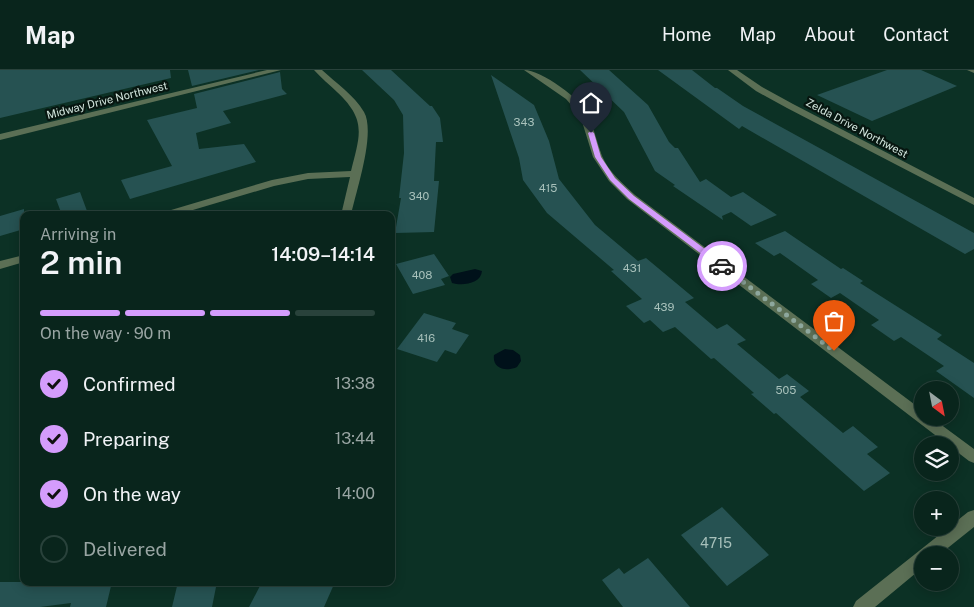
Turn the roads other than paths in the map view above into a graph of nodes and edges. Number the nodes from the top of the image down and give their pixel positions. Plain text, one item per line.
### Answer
1 (277, 70) edge
2 (318, 70) edge
3 (528, 70) edge
4 (732, 70) edge
5 (0, 137) edge
6 (355, 174) junction
7 (974, 202) edge
8 (178, 211) edge
9 (347, 211) edge
10 (20, 259) edge
11 (0, 265) edge
12 (974, 457) edge
13 (974, 517) edge
14 (938, 546) edge
15 (914, 565) edge
16 (862, 607) edge

1 - 5 street, Midway Drive Northwest
2 - 6 street
3 - 12 street
4 - 7 street, Zelda Drive Northwest
6 - 8 street
6 - 9 street
10 - 11 street
13 - 14 street
15 - 16 street

